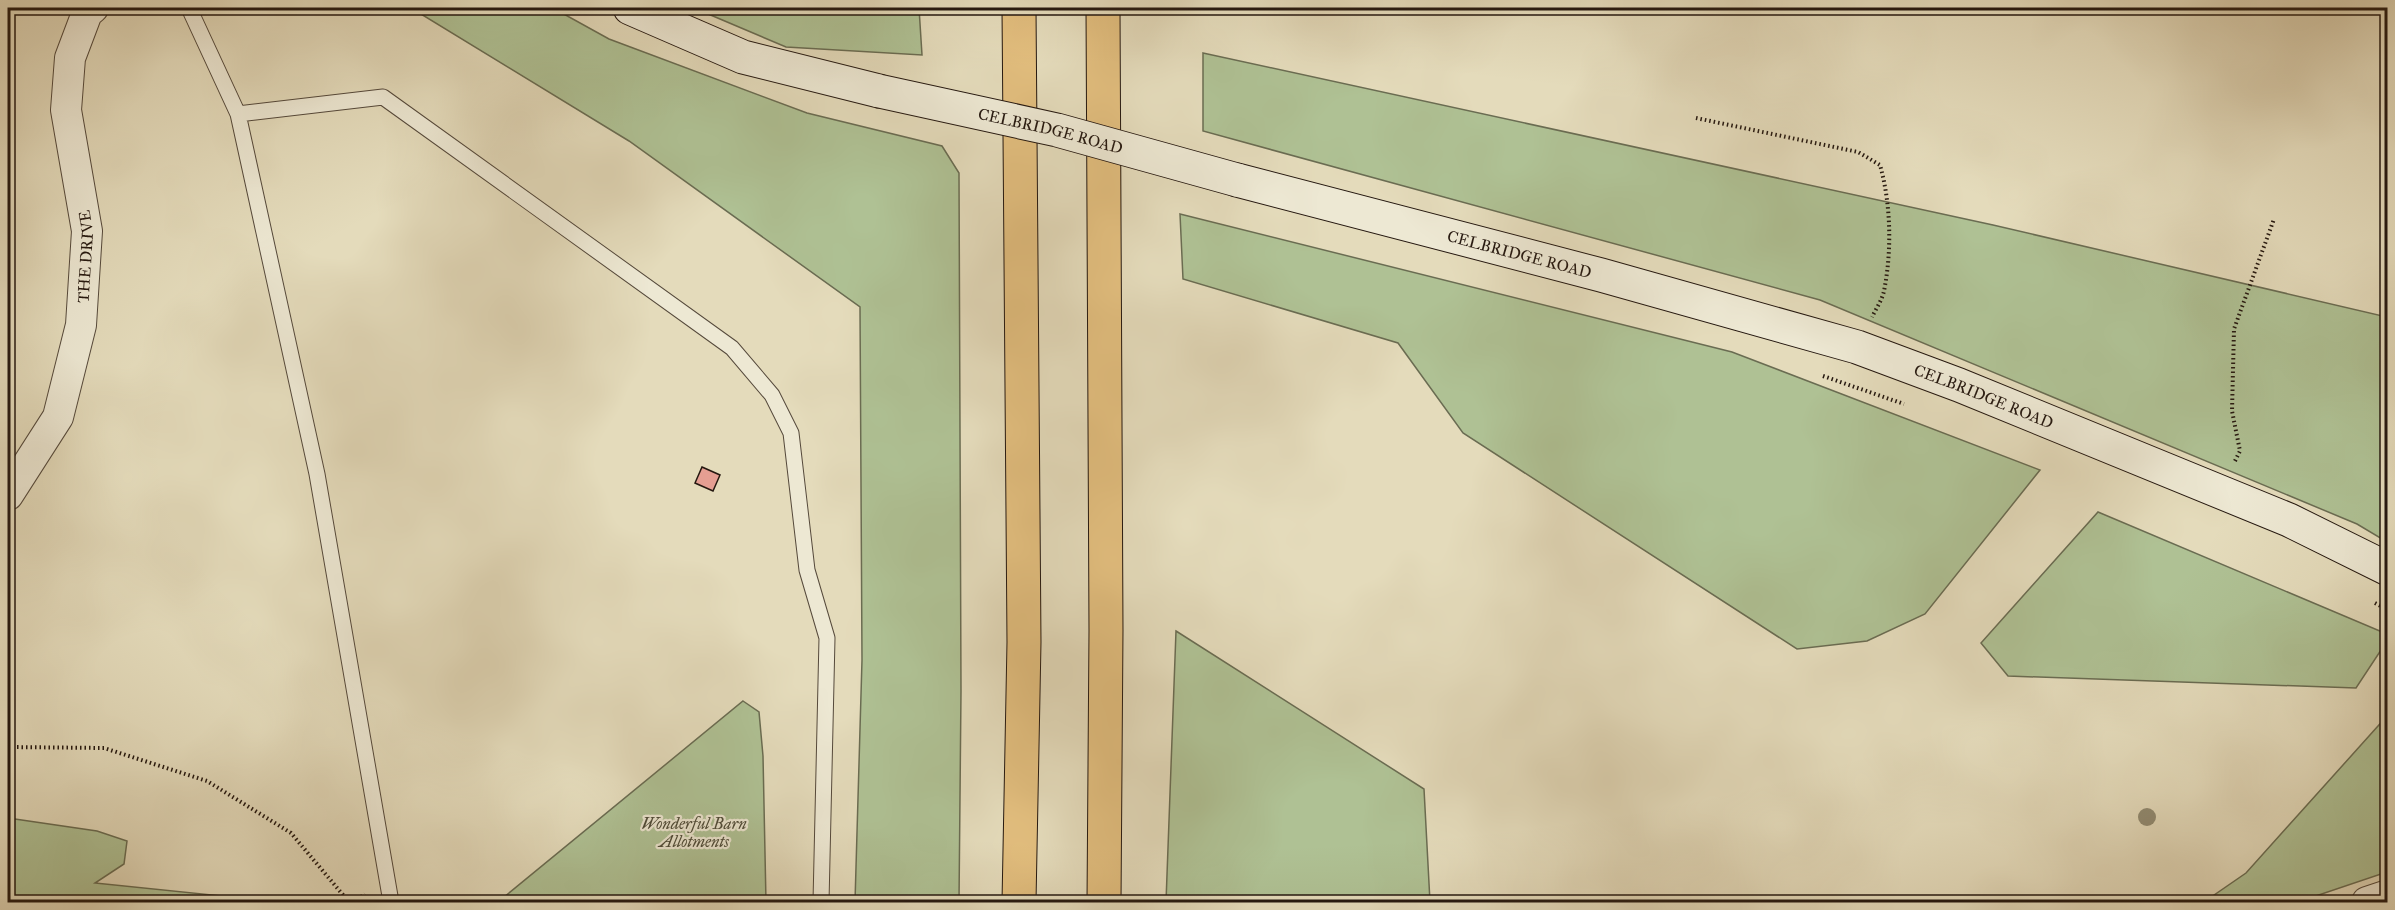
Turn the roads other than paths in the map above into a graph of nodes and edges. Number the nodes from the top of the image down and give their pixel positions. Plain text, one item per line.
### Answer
1 (93, 8) edge
2 (189, 8) edge
3 (630, 8) edge
4 (1019, 8) edge
5 (1103, 8) edge
6 (238, 114) junction
7 (8, 495) edge
8 (2388, 569) edge
9 (2388, 895) edge
10 (391, 903) edge
11 (821, 903) edge
12 (1019, 903) edge
13 (1104, 903) edge
14 (2367, 903) edge

1 - 7 street, THE DRIVE
2 - 6 lane
3 - 8 main road, CELBRIDGE ROAD, bridge
4 - 12 highway
5 - 13 highway
6 - 10 lane
6 - 11 lane
9 - 14 street

